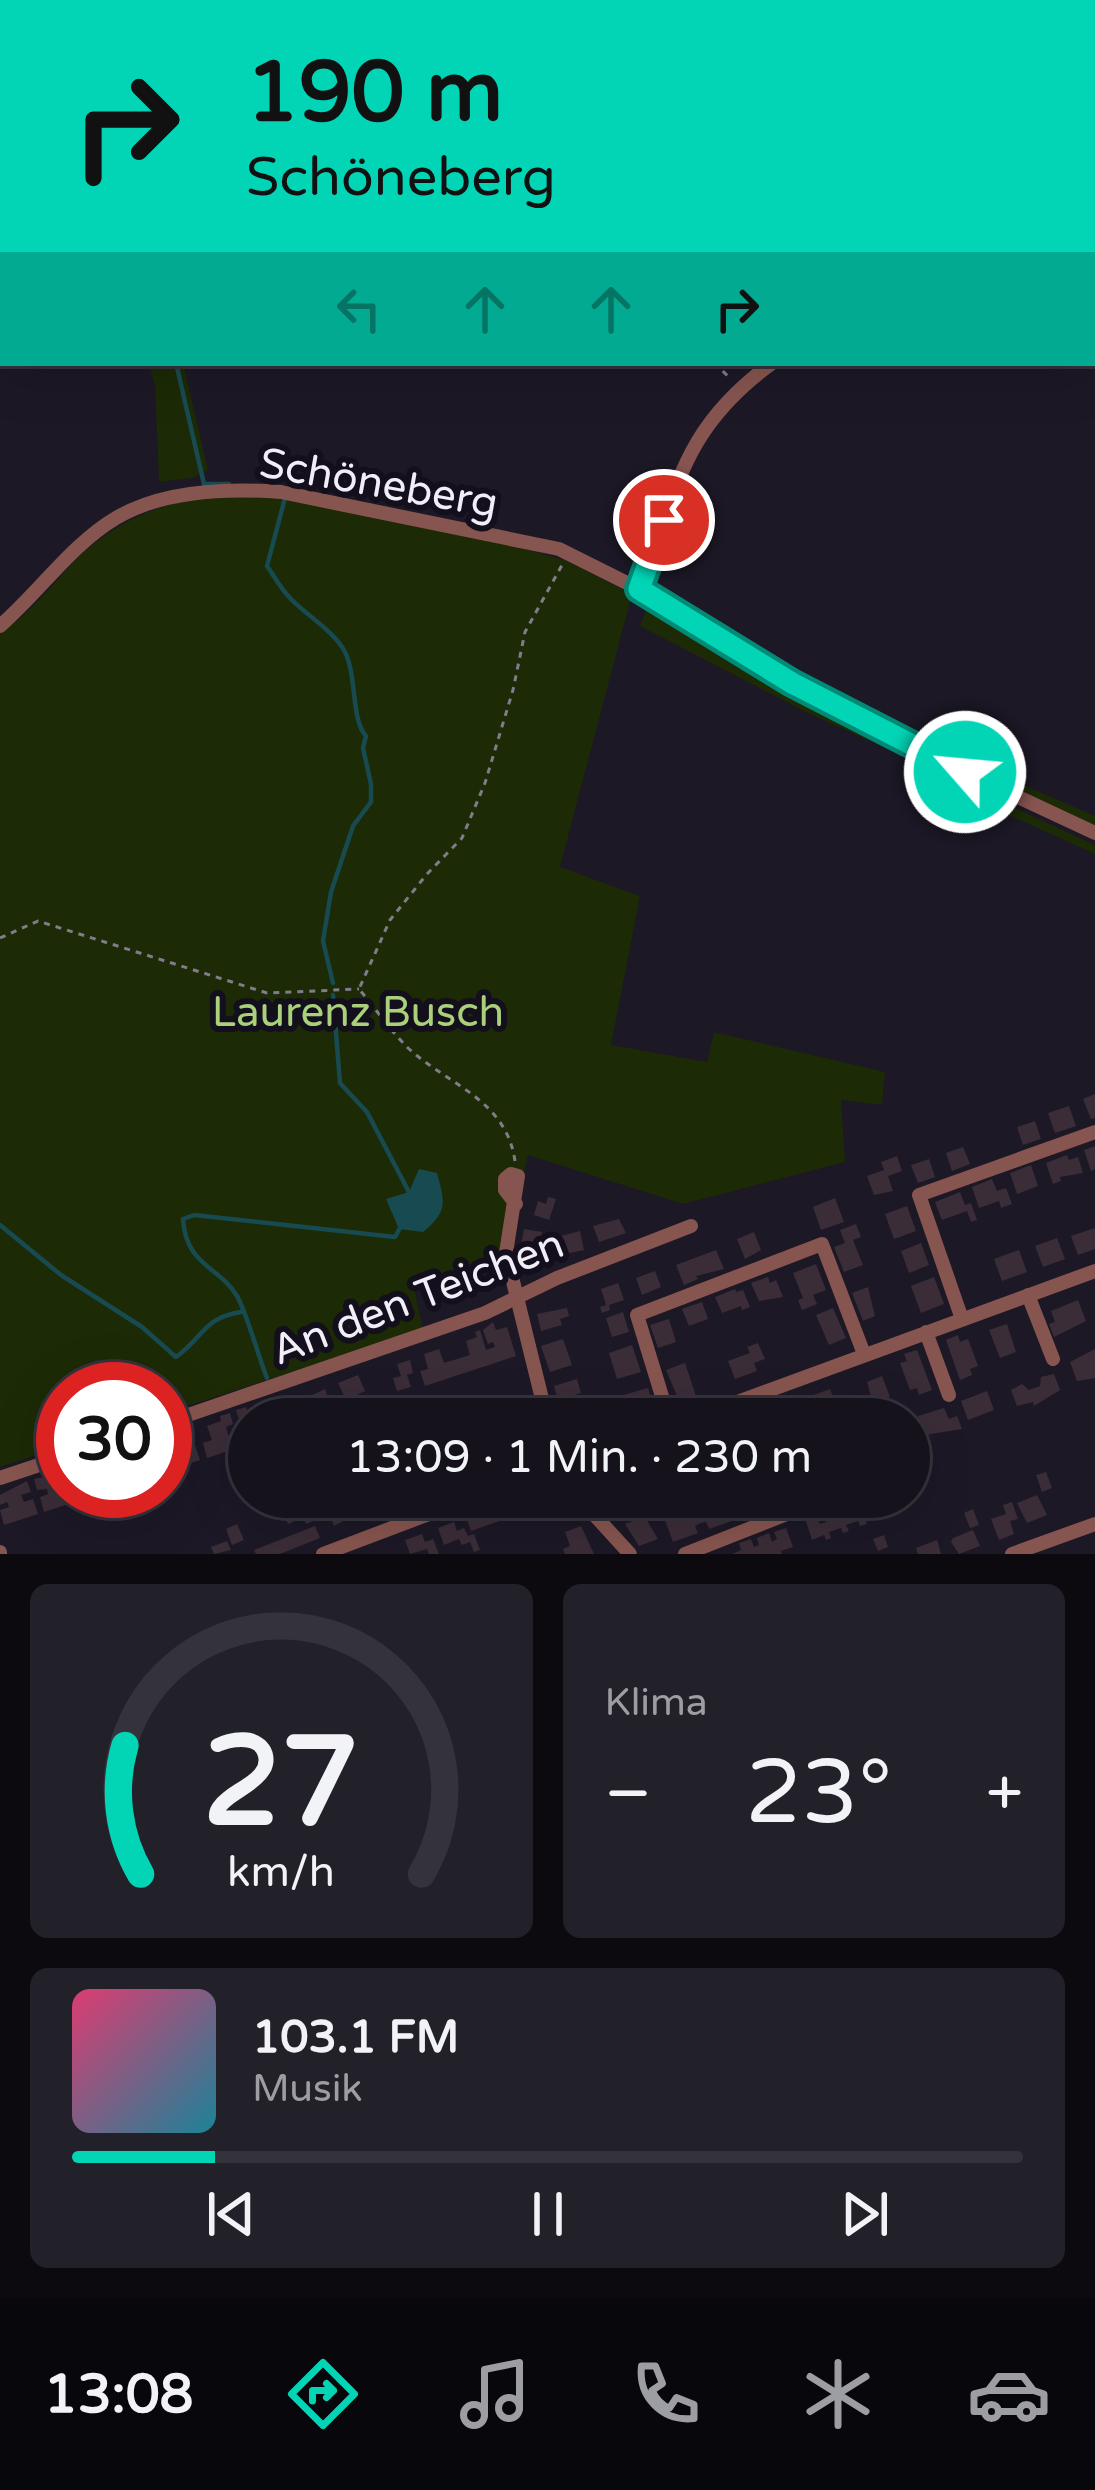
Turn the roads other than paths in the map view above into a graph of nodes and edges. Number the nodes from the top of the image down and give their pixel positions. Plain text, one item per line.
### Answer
1 (768, 366) edge
2 (639, 589) junction
3 (0, 626) edge
4 (1095, 833) edge
5 (1095, 1132) edge
6 (518, 1176) road end
7 (691, 1226) dead end
8 (1095, 1271) edge
9 (1028, 1295) junction
10 (517, 1297) junction
11 (962, 1319) junction
12 (926, 1332) junction
13 (864, 1354) junction
14 (1053, 1359) dead end
15 (949, 1395) dead end
16 (542, 1398) edge
17 (662, 1398) edge
18 (747, 1398) edge
19 (192, 1414) edge
20 (36, 1466) edge
21 (0, 1478) edge
22 (597, 1518) edge
23 (777, 1518) edge
24 (415, 1519) edge
25 (1095, 1524) edge
26 (323, 1554) edge
27 (629, 1554) edge
28 (685, 1554) edge
29 (1012, 1554) edge

1 - 2 street
2 - 3 street, Schöneberg
2 - 4 street, Schöneberg
5 - 11 street
6 - 10 street
7 - 10 street, An den Teichen
8 - 9 street
9 - 11 street
9 - 14 street
10 - 16 street
10 - 19 street, An den Teichen
11 - 12 street
12 - 13 street
12 - 15 street
13 - 17 street
13 - 18 street
20 - 21 street
22 - 27 street
23 - 28 street
24 - 26 street
25 - 29 street

